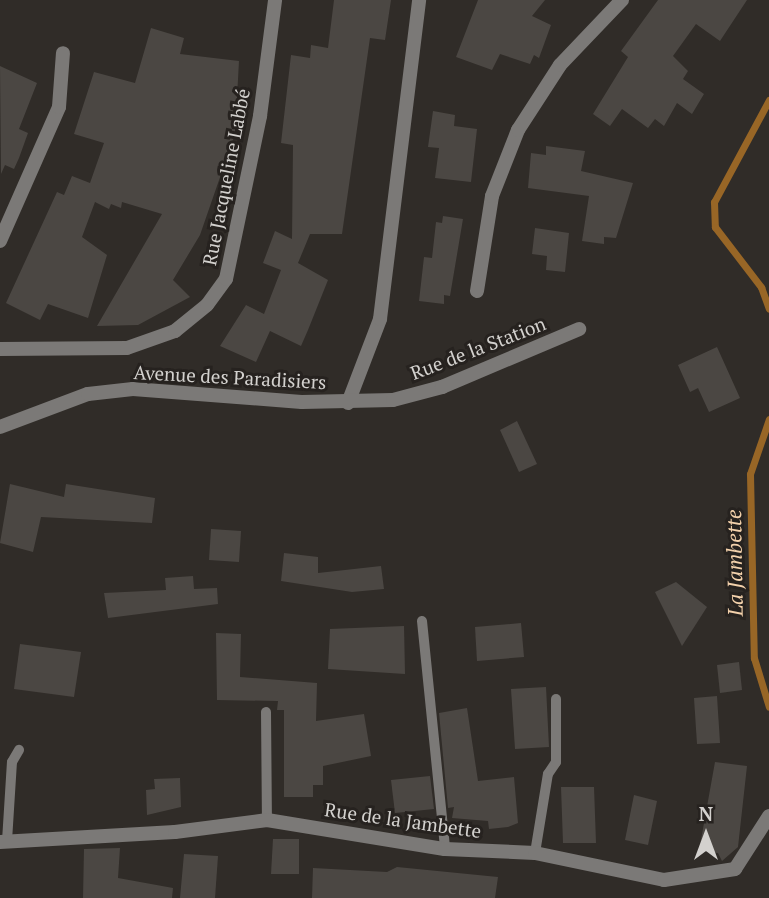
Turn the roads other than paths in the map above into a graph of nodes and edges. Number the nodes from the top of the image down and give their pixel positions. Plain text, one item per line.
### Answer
1 (275, 0) edge
2 (419, 0) edge
3 (622, 0) edge
4 (63, 53) dead end
5 (0, 241) edge
6 (477, 291) dead end
7 (579, 329) dead end
8 (0, 349) edge
9 (348, 402) junction
10 (0, 427) edge
11 (422, 621) dead end
12 (556, 699) dead end
13 (266, 712) dead end
14 (19, 750) dead end
15 (769, 816) edge
16 (267, 820) junction
17 (4, 842) edge
18 (445, 849) junction
19 (535, 853) junction

1 - 8 street, Rue Jacqueline Labbé
2 - 9 street, Avenue des Paradisiers
3 - 6 street
4 - 5 street
7 - 9 street, Rue de la Station
9 - 10 street, Avenue des Paradisiers
11 - 18 lane
12 - 19 lane
13 - 16 lane
14 - 17 lane
15 - 19 street, Rue de la Jambette
16 - 17 street, Rue de la Jambette
16 - 18 street, Rue de la Jambette
18 - 19 street, Rue de la Jambette

